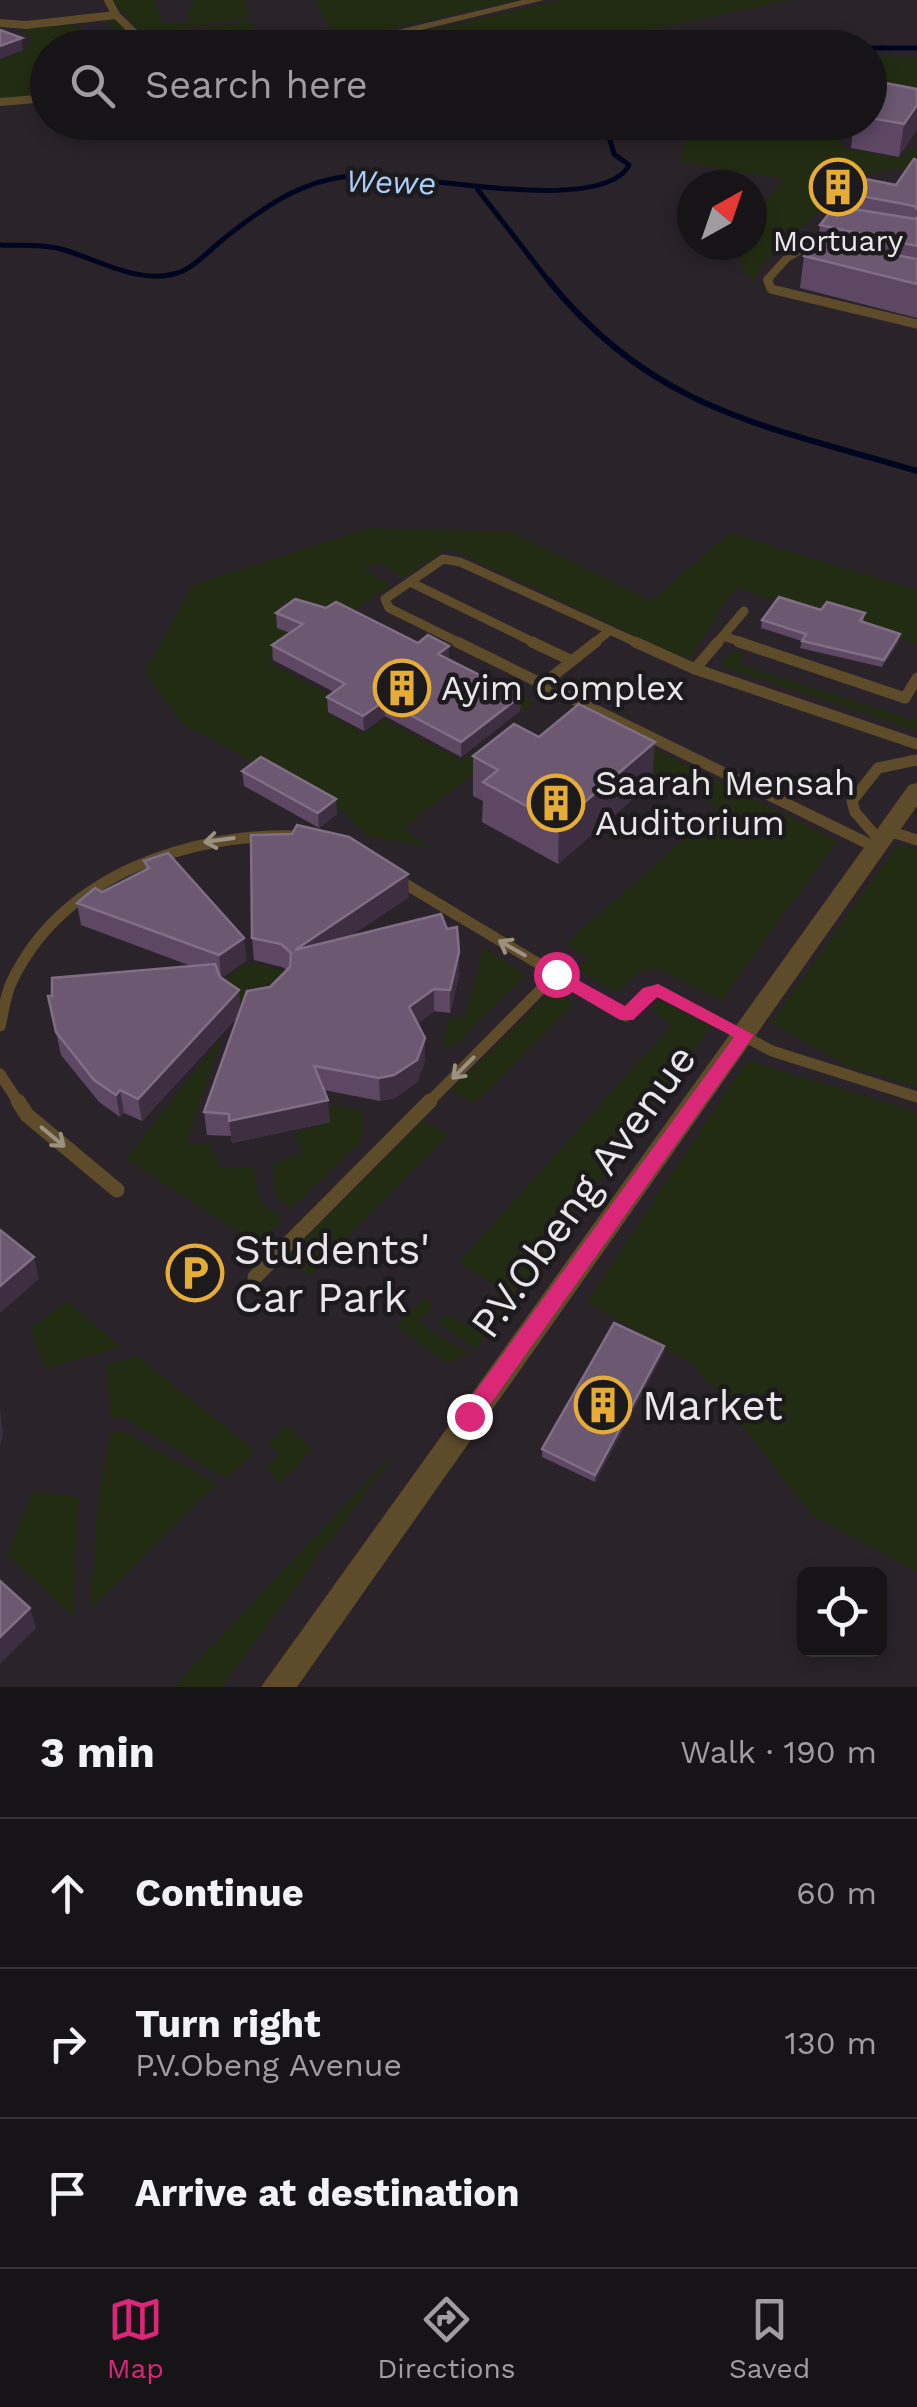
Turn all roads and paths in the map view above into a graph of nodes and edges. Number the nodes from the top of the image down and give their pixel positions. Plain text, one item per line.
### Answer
1 (108, 0) edge
2 (538, 0) edge
3 (116, 16) junction
4 (0, 23) edge
5 (131, 30) edge
6 (407, 30) edge
7 (30, 100) edge
8 (0, 102) edge
9 (838, 224) edge
10 (786, 259) junction
11 (804, 263) edge
12 (917, 324) edge
13 (410, 582) junction
14 (744, 611) dead end
15 (609, 631) junction
16 (723, 636) junction
17 (570, 660) junction
18 (695, 669) junction
19 (917, 678) edge
20 (544, 683) junction
21 (587, 704) junction
22 (574, 714) edge
23 (917, 744) edge
24 (917, 760) edge
25 (914, 802) edge
26 (321, 839) edge
27 (882, 840) junction
28 (917, 840) edge
29 (384, 870) edge
30 (556, 974) junction
31 (0, 1026) edge
32 (745, 1035) junction
33 (0, 1074) edge
34 (917, 1097) edge
35 (117, 1190) dead end
36 (255, 1277) dead end
37 (277, 1687) edge

1 - 3 lane
2 - 6 street
3 - 4 lane
3 - 5 lane
7 - 8 street
9 - 10 lane
10 - 11 lane
10 - 12 lane
13 - 15 lane
13 - 17 lane
13 - 20 lane
14 - 16 lane
15 - 17 lane
15 - 18 lane
16 - 18 lane
16 - 19 lane
17 - 20 lane
18 - 23 lane
20 - 21 lane
21 - 22 lane
21 - 27 lane
24 - 27 lane
25 - 27 street, P.V.Obeng Avenue
26 -> 31 lane
27 - 28 lane
27 - 32 street, P.V.Obeng Avenue
30 -> 29 lane
30 - 32 lane
30 -> 36 lane
32 - 34 lane
32 - 37 street, P.V.Obeng Avenue
33 -> 35 lane

